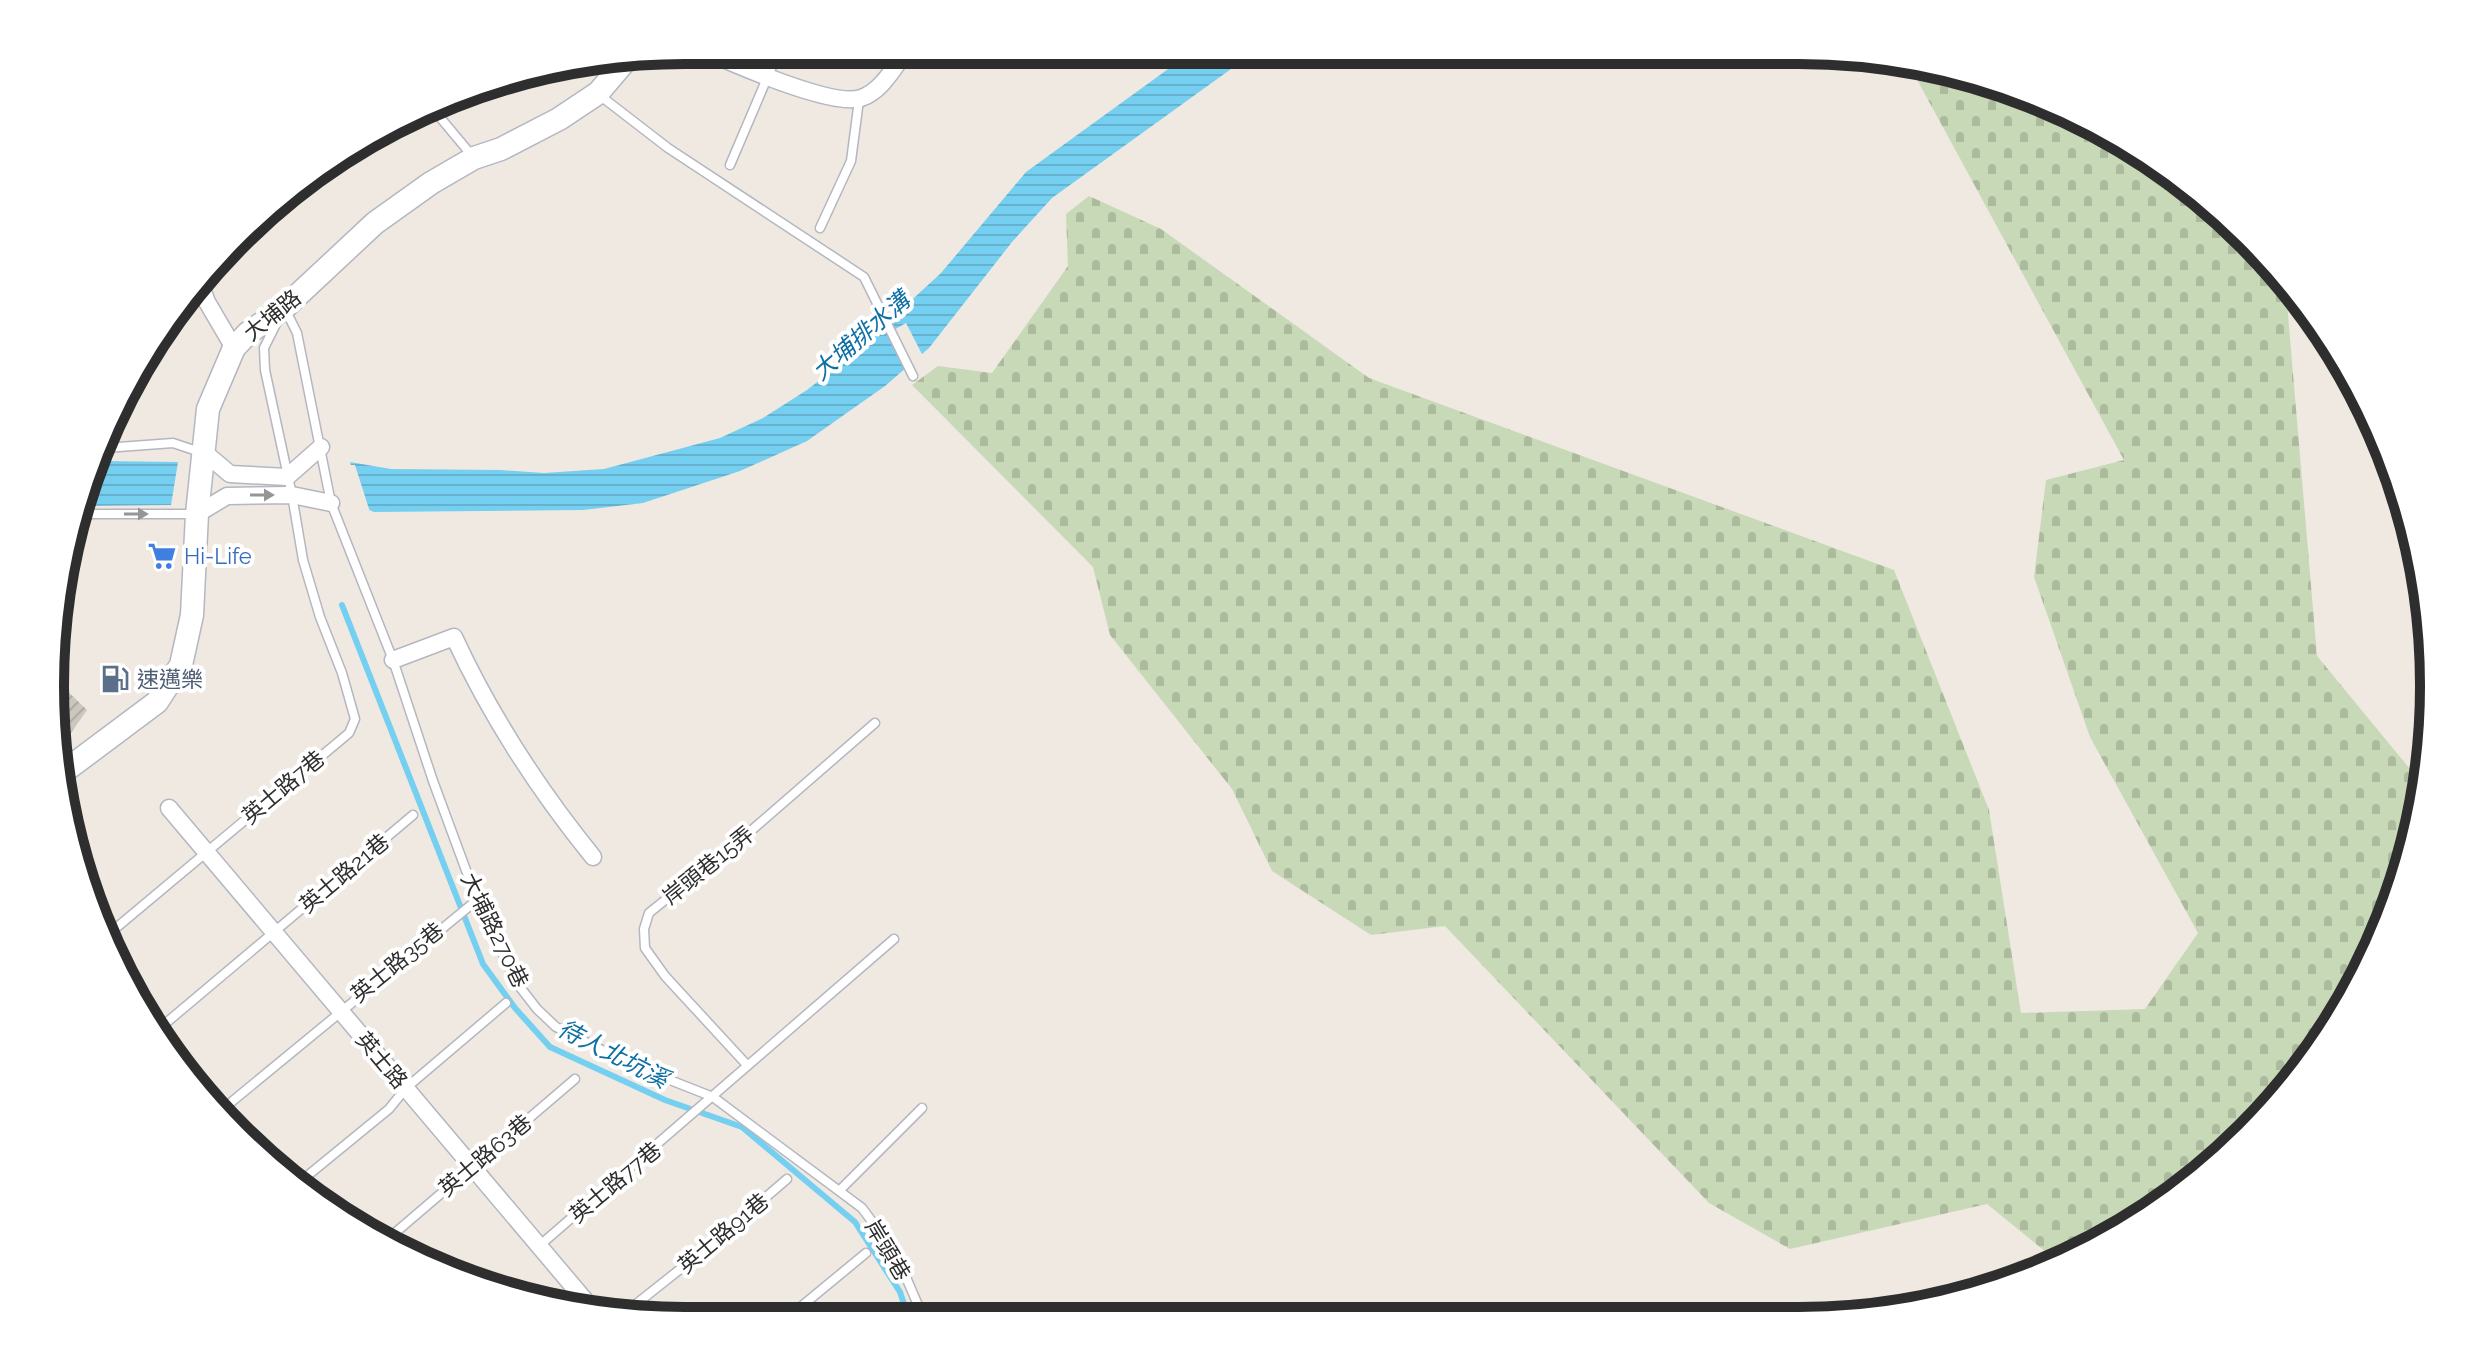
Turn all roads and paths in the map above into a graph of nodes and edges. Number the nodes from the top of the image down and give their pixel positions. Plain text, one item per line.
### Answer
1 (734, 64) edge
2 (774, 64) edge
3 (897, 64) edge
4 (618, 68) edge
5 (768, 79) junction
6 (598, 93) junction
7 (859, 100) junction
8 (438, 115) edge
9 (474, 158) junction
10 (730, 165) dead end
11 (820, 228) dead end
12 (204, 293) edge
13 (284, 308) junction
14 (234, 348) junction
15 (913, 376) dead end
16 (321, 447) junction
17 (111, 448) edge
18 (205, 453) junction
19 (287, 477) junction
20 (292, 495) junction
21 (331, 503) junction
22 (88, 514) edge
23 (197, 514) junction
24 (393, 660) junction
25 (875, 723) dead end
26 (69, 768) edge
27 (169, 808) dead end
28 (413, 815) dead end
29 (206, 852) junction
30 (593, 857) dead end
31 (477, 900) junction
32 (114, 930) edge
33 (274, 932) junction
34 (894, 939) dead end
35 (506, 1003) dead end
36 (340, 1010) junction
37 (165, 1024) edge
38 (747, 1065) junction
39 (575, 1079) dead end
40 (406, 1088) junction
41 (713, 1097) junction
42 (227, 1105) edge
43 (922, 1108) dead end
44 (471, 1166) junction
45 (305, 1178) edge
46 (787, 1179) dead end
47 (840, 1190) junction
48 (396, 1232) dead end
49 (539, 1246) junction
50 (866, 1253) dead end
51 (583, 1298) edge
52 (635, 1305) edge
53 (801, 1307) edge
54 (919, 1307) edge

1 - 5 street
2 - 5 lane
3 - 7 street
4 - 6 main road, 大埔路
5 - 7 street
5 - 10 lane
6 - 9 main road, 大埔路
6 - 15 lane
7 - 11 lane
8 - 9 lane
9 - 13 main road, 大埔路
12 - 14 street
13 - 14 main road, 大埔路
13 - 16 lane, 大埔路270巷
13 - 19 lane
14 - 18 main road, 大埔路
16 - 19 street
16 - 21 lane, 大埔路270巷
17 - 18 lane
18 - 19 street
18 - 23 main road, 大埔路
19 - 20 lane
20 - 21 street
23 -> 20 street
20 - 29 lane, 英士路7巷
21 - 24 lane, 大埔路270巷
22 -> 23 lane
23 - 26 main road, 大埔路
24 - 30 street
24 - 31 lane, 大埔路270巷
25 - 38 lane, 岸頭巷15弄
27 - 29 street, 英士路
28 - 33 lane, 英士路21巷
29 - 32 lane, 英士路7巷
29 - 33 street, 英士路
31 - 36 lane, 英士路35巷
31 - 41 lane, 大埔路270巷
33 - 36 street, 英士路
33 - 37 lane, 英士路21巷
34 - 38 lane
35 - 40 lane
36 - 40 street, 英士路
36 - 42 lane, 英士路35巷
38 - 41 lane
39 - 44 lane, 英士路63巷
40 - 44 street, 英士路
40 - 45 lane
41 - 47 lane
41 - 49 lane, 英士路77巷
43 - 47 lane
44 - 48 lane, 英士路63巷
44 - 49 street, 英士路
46 - 52 lane, 英士路91巷
47 - 54 lane, 岸頭巷
49 - 51 street, 英士路
50 - 53 lane

